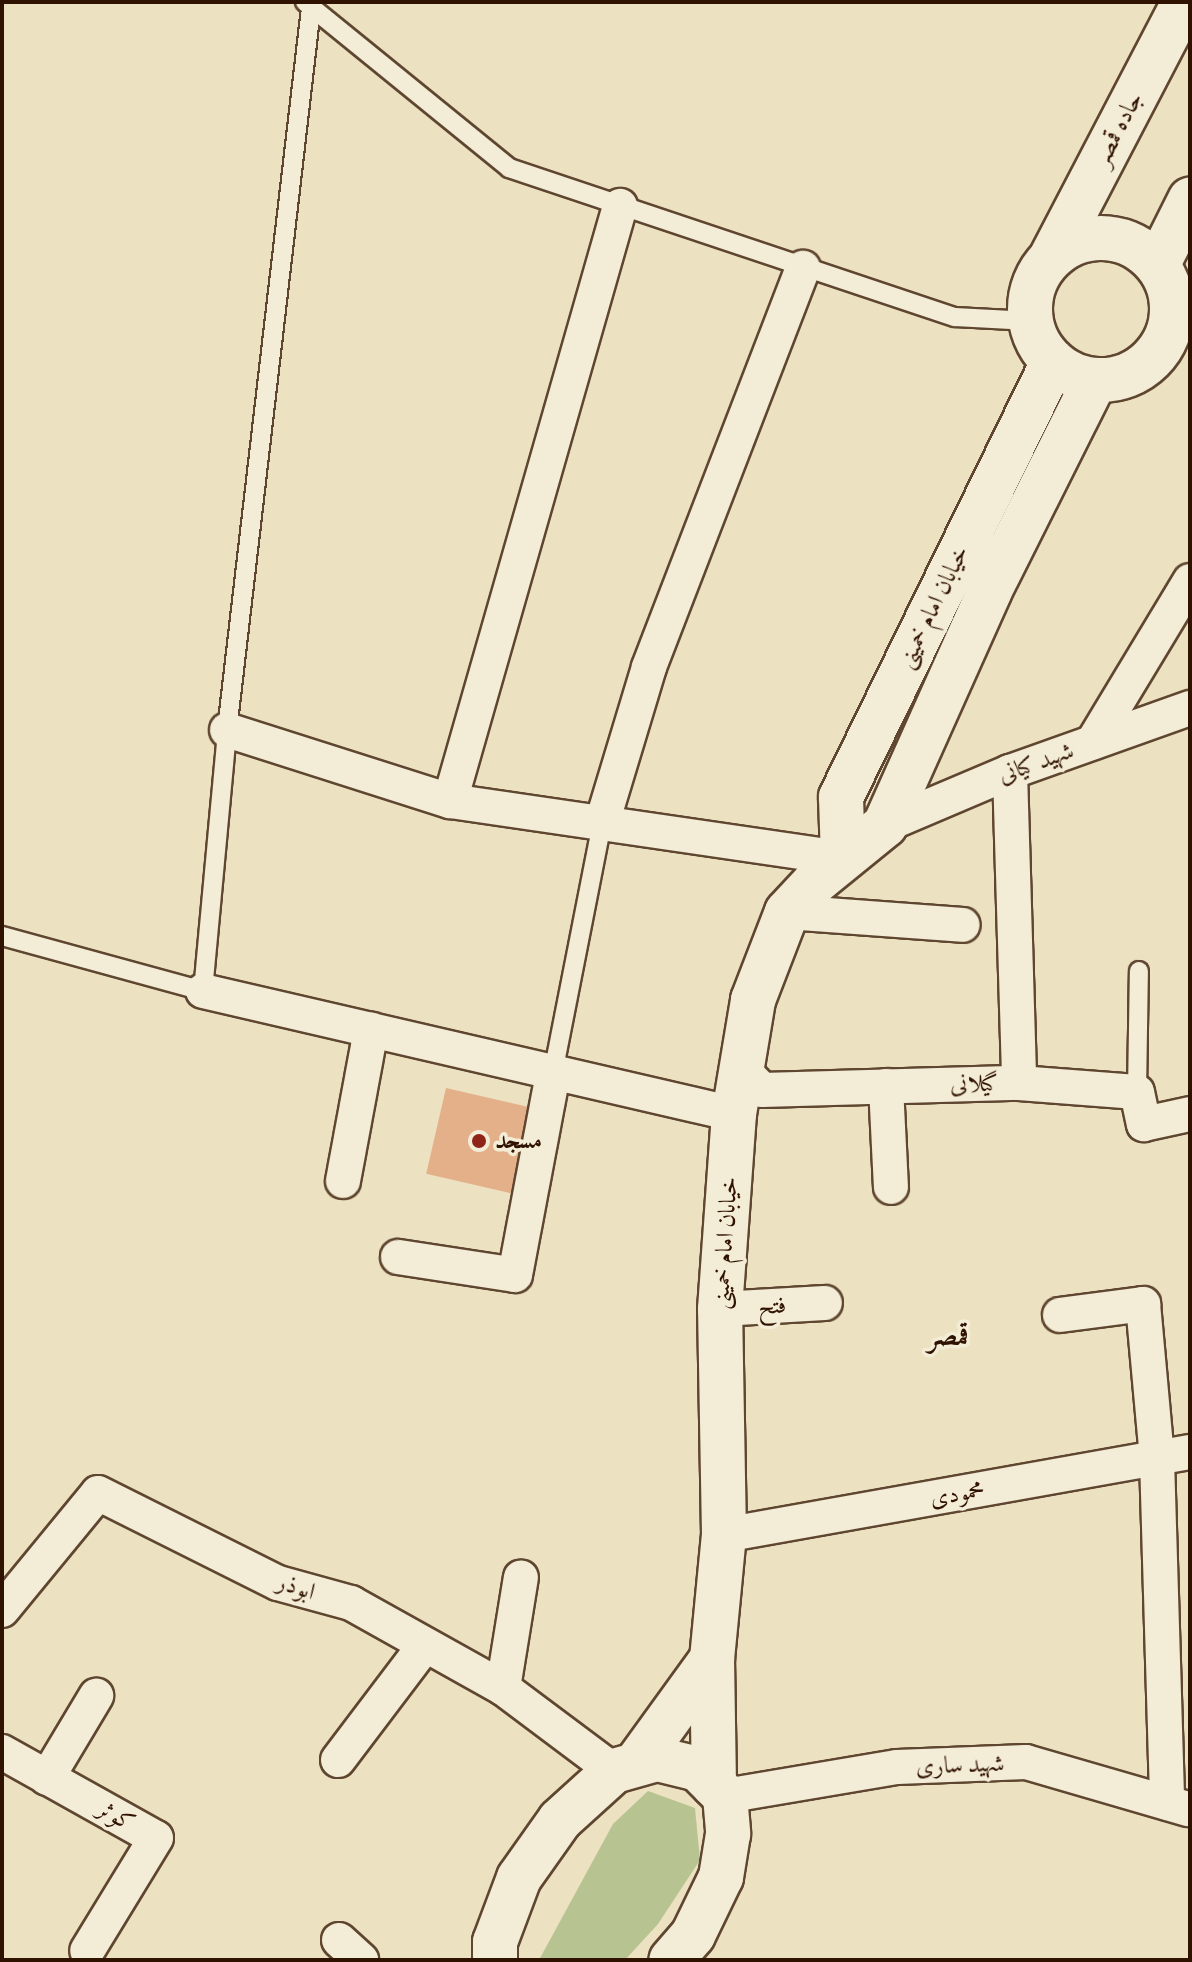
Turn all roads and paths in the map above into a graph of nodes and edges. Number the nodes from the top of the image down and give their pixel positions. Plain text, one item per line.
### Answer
1 (1184, 2) edge
2 (308, 5) edge
3 (1190, 200) edge
4 (620, 206) junction
5 (1052, 256) junction
6 (803, 268) junction
7 (1172, 278) edge
8 (1030, 321) junction
9 (1179, 334) edge
10 (1053, 362) junction
11 (1095, 380) junction
12 (1190, 581) edge
13 (1190, 708) edge
14 (227, 730) junction
15 (1093, 742) junction
16 (1010, 772) junction
17 (450, 801) junction
18 (602, 823) junction
19 (885, 825) junction
20 (843, 858) junction
21 (787, 912) junction
22 (963, 925) dead end
23 (2, 936) edge
24 (1139, 971) dead end
25 (203, 991) junction
26 (371, 1030) junction
27 (741, 1068) junction
28 (553, 1073) junction
29 (1019, 1083) junction
30 (886, 1086) junction
31 (1137, 1092) junction
32 (734, 1114) junction
33 (1190, 1114) edge
34 (343, 1181) dead end
35 (891, 1187) dead end
36 (398, 1257) dead end
37 (825, 1303) dead end
38 (720, 1309) junction
39 (1060, 1315) dead end
40 (1190, 1452) edge
41 (1157, 1459) junction
42 (724, 1535) junction
43 (521, 1577) dead end
44 (2, 1610) edge
45 (425, 1645) junction
46 (712, 1659) junction
47 (503, 1688) junction
48 (96, 1696) dead end
49 (2, 1752) edge
50 (338, 1760) dead end
51 (625, 1768) junction
52 (47, 1778) junction
53 (720, 1791) junction
54 (1179, 1806) edge
55 (87, 1951) dead end
56 (495, 1960) edge
57 (671, 1960) edge

1 - 5 street, جاده قمصر
2 - 4 lane
2 - 14 lane
3 - 7 street
4 - 6 lane
4 - 17 street
5 - 7 street
5 - 8 street
6 - 8 lane
6 - 18 street
7 - 9 street
8 - 10 street
9 - 11 street
10 - 11 street
10 - 20 street, خیابان امام خمینی
11 - 19 street, خیابان امام خمینی
12 - 15 street
13 - 15 street, شهید کیانی
14 - 17 street
14 - 25 lane
15 - 16 street, شهید کیانی
16 - 19 street, شهید کیانی
16 - 29 street
17 - 18 street
18 - 20 street
18 - 28 lane
19 - 20 street, خیابان امام خمینی
20 - 21 street, خیابان امام خمینی
21 - 22 street
21 - 27 street, خیابان امام خمینی
23 - 25 lane
24 - 31 lane
25 - 26 street
26 - 28 street
26 - 34 street
27 - 30 street, گیلانی
27 - 32 street, خیابان امام خمینی
28 - 32 street
28 - 36 street
29 - 30 street, گیلانی
29 - 31 street, گیلانی
30 - 35 street
31 - 33 street
32 - 38 street, خیابان امام خمینی
37 - 38 street, فتح
38 - 42 street, خیابان امام خمینی
39 - 41 street
40 - 41 street, محمودی
41 - 42 street, محمودی
41 - 54 street
42 - 46 street, خیابان امام خمینی
43 - 47 street
44 - 45 street, ابوذر
45 - 47 street, ابوذر
45 - 50 street
46 - 51 street
46 - 53 street, خیابان امام خمینی
47 - 51 street, ابوذر
48 - 52 street
49 - 52 street, کوثر
51 - 53 street
51 - 56 street
52 - 55 street, کوثر
53 - 54 street, شهید ساری
53 - 57 street, خیابان امام خمینی

